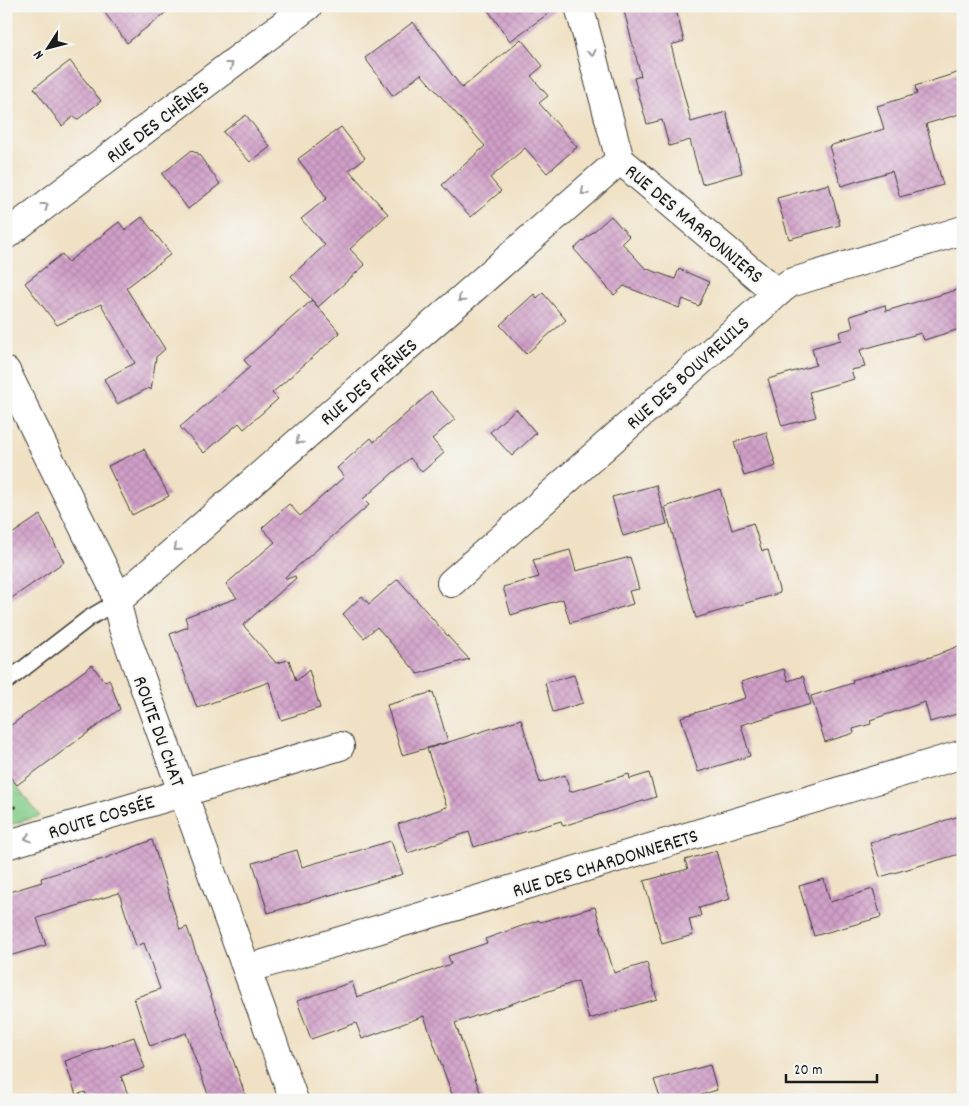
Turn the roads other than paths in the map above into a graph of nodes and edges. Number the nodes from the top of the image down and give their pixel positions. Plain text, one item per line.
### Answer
1 (308, 6) edge
2 (579, 6) edge
3 (620, 160) junction
4 (963, 230) edge
5 (6, 235) edge
6 (777, 293) junction
7 (6, 371) edge
8 (451, 583) dead end
9 (116, 602) junction
10 (6, 682) edge
11 (340, 746) dead end
12 (963, 754) edge
13 (182, 792) junction
14 (6, 845) edge
15 (247, 969) junction
16 (294, 1100) edge

5 -> 1 street, RUE DES CHÊNES
2 -> 3 street, RUE DES MARRONNIERS
3 - 6 street, RUE DES MARRONNIERS
3 -> 9 street, RUE DES FRÊNES
4 - 6 street, RUE DES BOUVREUILS
6 - 8 street, RUE DES BOUVREUILS
7 - 9 street, ROUTE DU CHAT
9 - 10 lane
9 - 13 street, ROUTE DU CHAT
11 - 13 street, ROUTE COSSÉE
12 - 15 street, RUE DES CHARDONNERETS
13 -> 14 street, ROUTE COSSÉE
13 - 15 street, ROUTE DU CHAT
15 - 16 street, ROUTE DU CHAT

